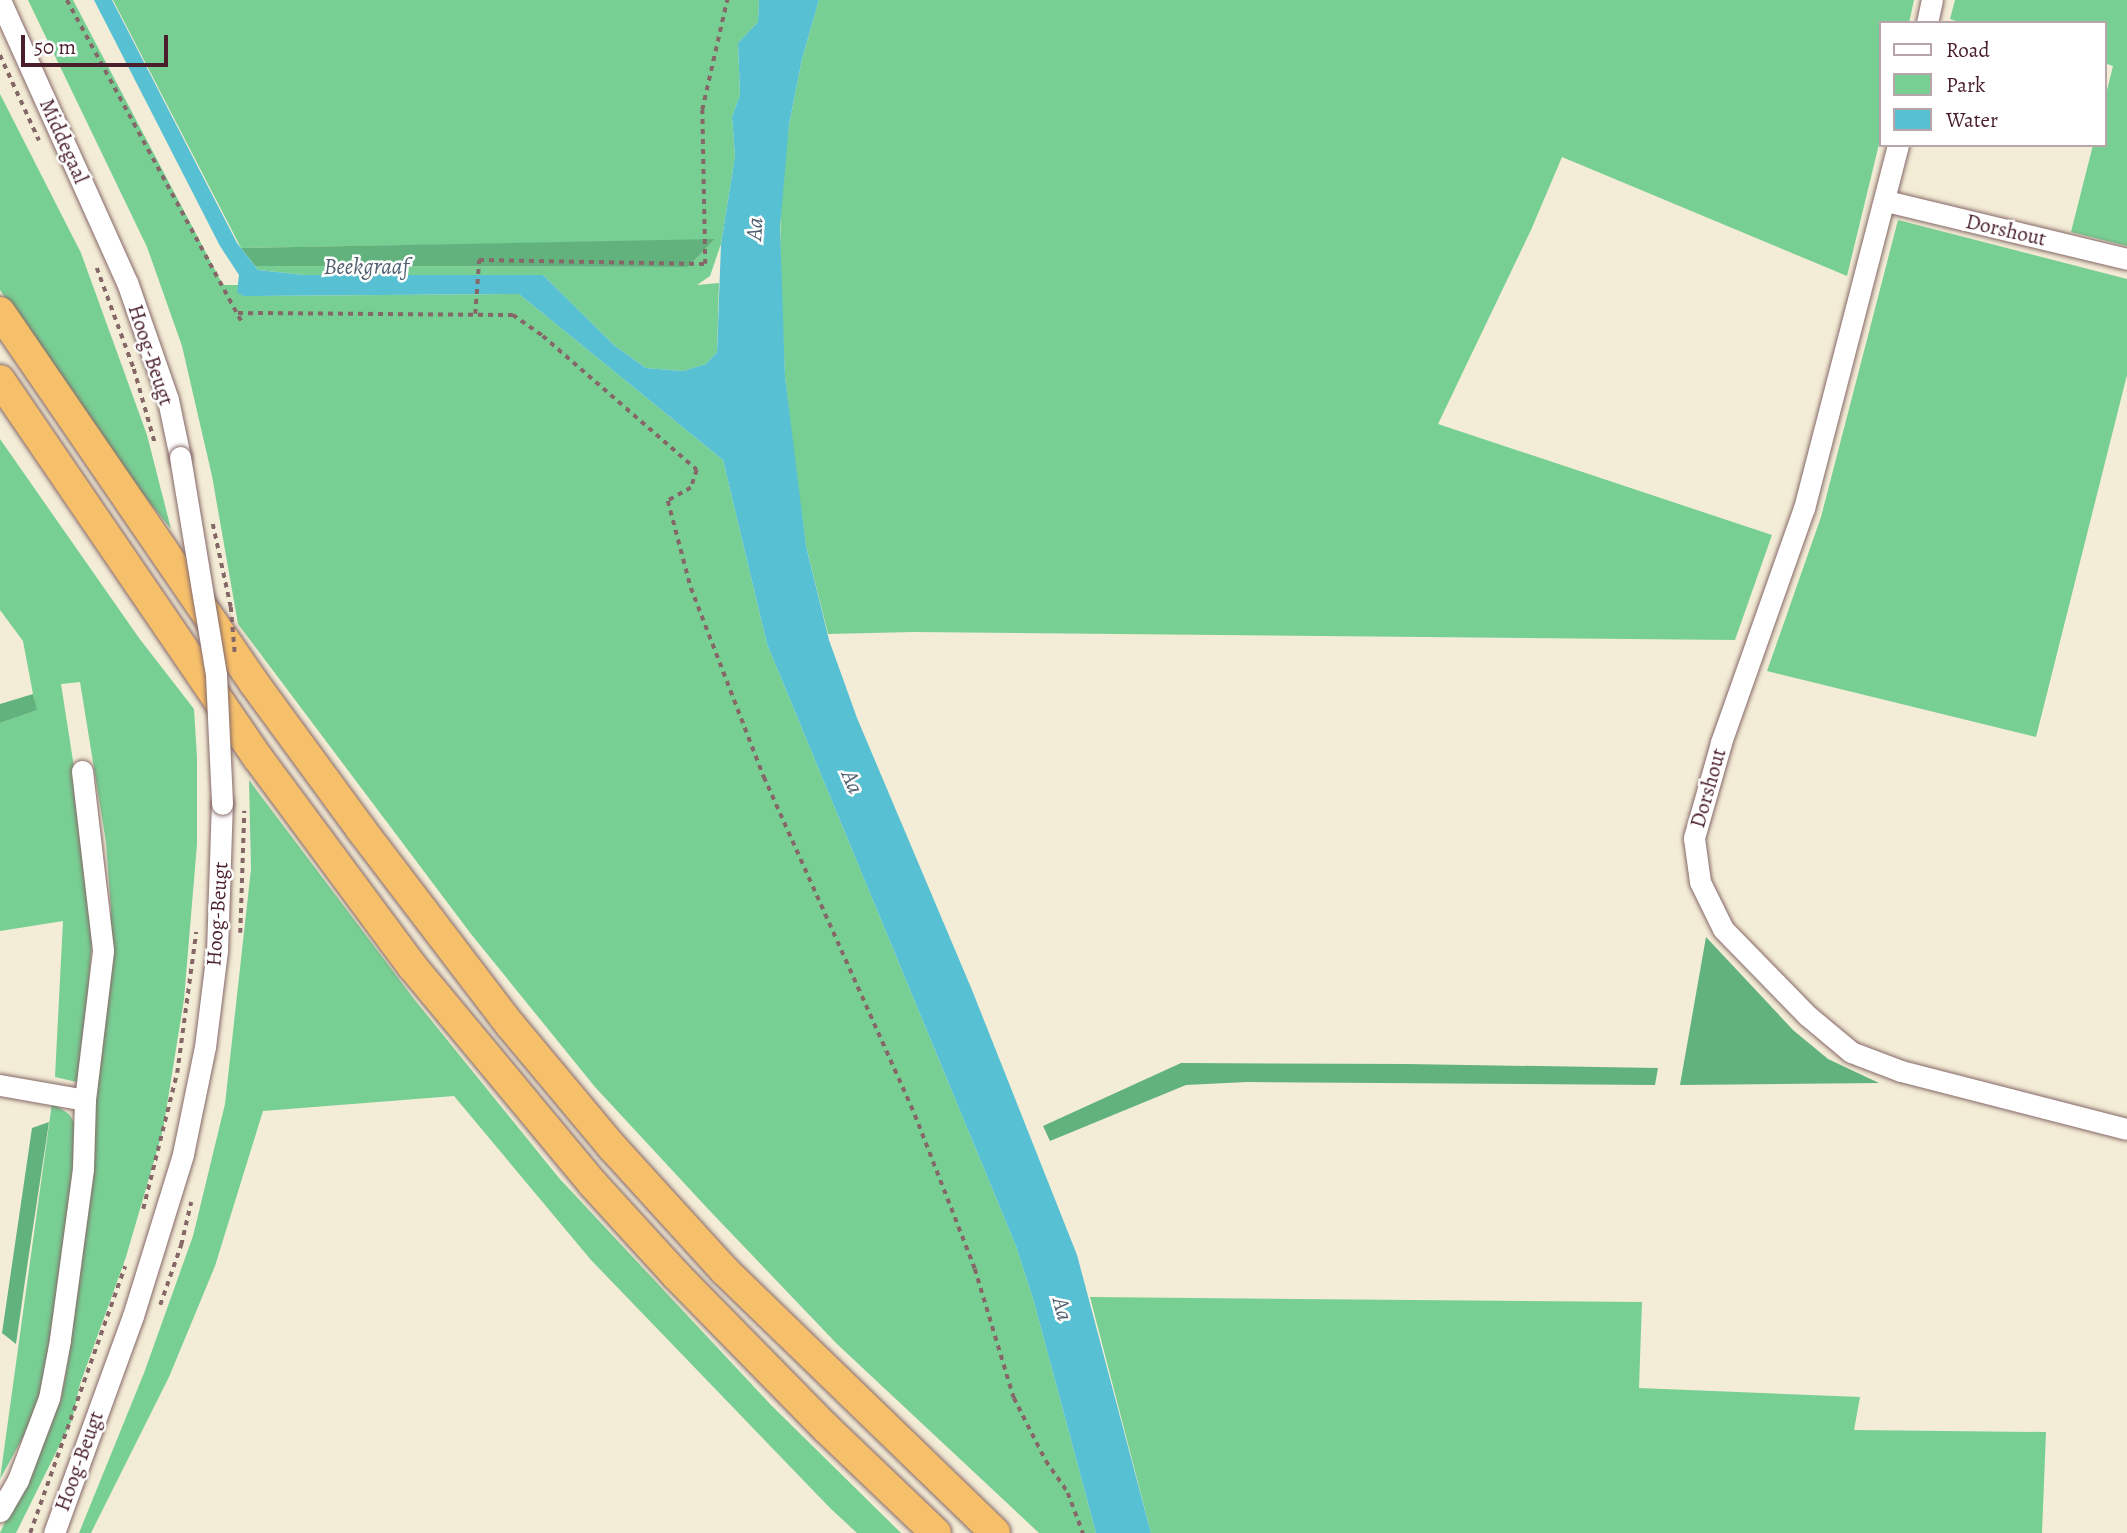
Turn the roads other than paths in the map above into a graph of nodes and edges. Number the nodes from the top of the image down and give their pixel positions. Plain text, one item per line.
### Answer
1 (0, 0) edge
2 (1932, 0) edge
3 (1927, 21) edge
4 (1898, 147) edge
5 (1886, 201) junction
6 (2127, 259) edge
7 (127, 282) joint
8 (0, 312) edge
9 (0, 380) edge
10 (82, 771) dead end
11 (0, 1085) edge
12 (85, 1100) junction
13 (2127, 1129) edge
14 (0, 1511) edge
15 (54, 1533) edge
16 (936, 1533) edge
17 (995, 1533) edge

1 - 7 street, Middegaal
2 - 3 street
4 - 5 street, Dorshout
5 - 6 street, Dorshout
5 - 13 street, Dorshout
7 - 15 street, Hoog-Beugt, bridge
8 - 17 highway
9 - 16 highway
10 - 12 street
11 - 12 street
12 - 14 street

